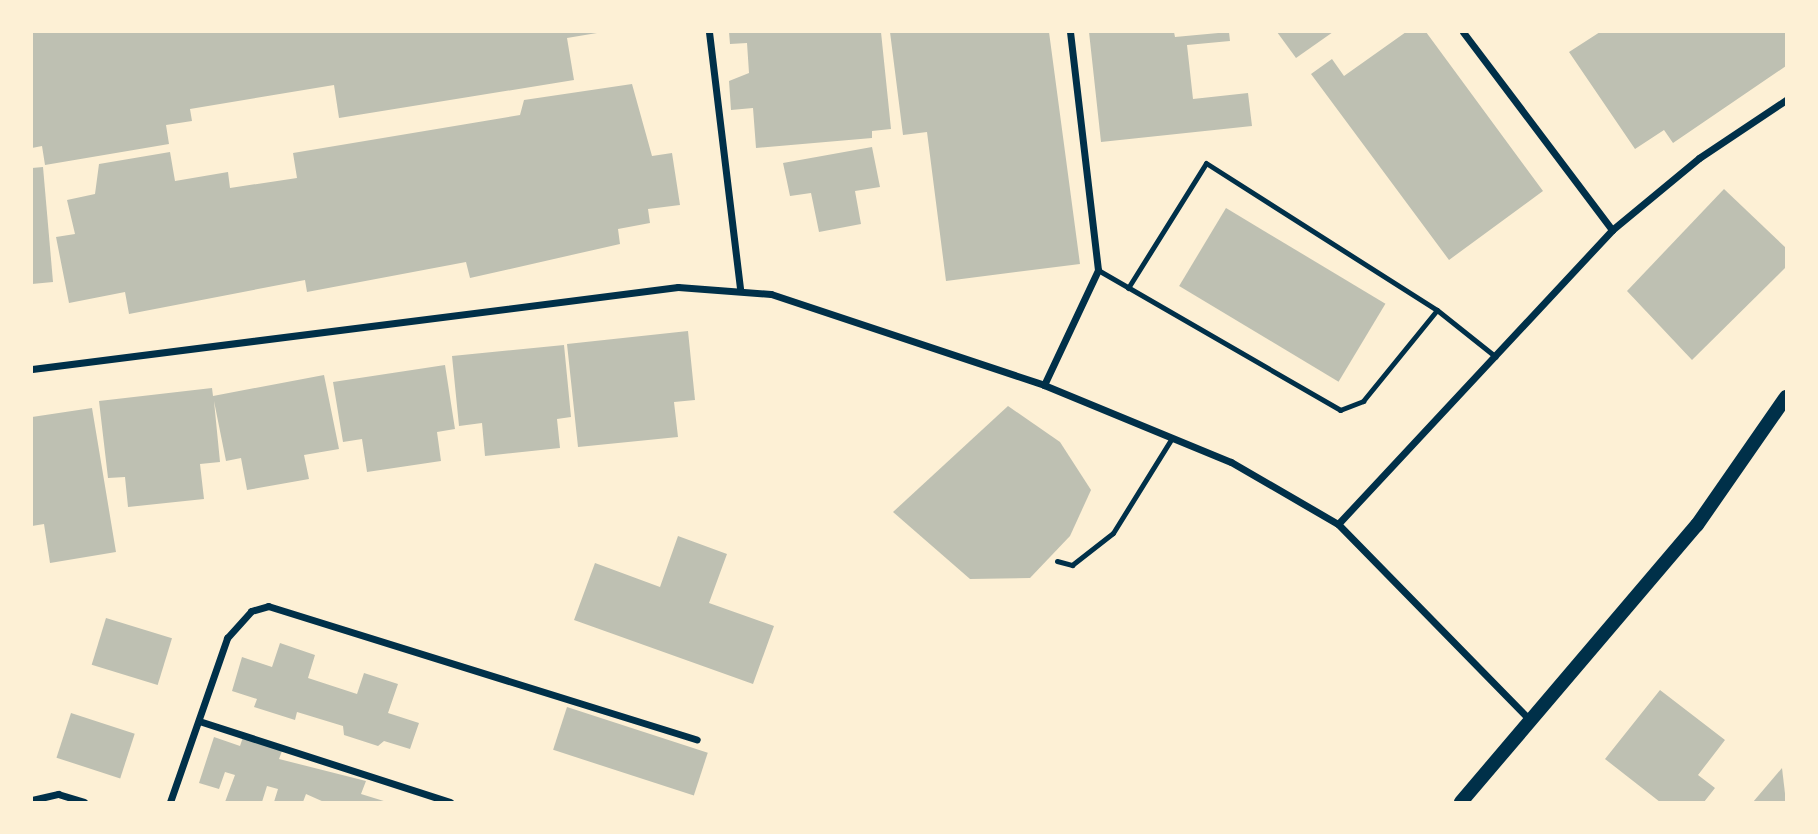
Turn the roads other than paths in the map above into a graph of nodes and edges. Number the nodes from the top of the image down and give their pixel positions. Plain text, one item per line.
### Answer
1 (709, 32) edge
2 (1070, 32) edge
3 (1463, 32) edge
4 (1787, 100) edge
5 (1612, 230) junction
6 (1098, 270) junction
7 (740, 288) junction
8 (1128, 288) junction
9 (1437, 310) junction
10 (1496, 357) junction
11 (32, 369) edge
12 (1044, 385) junction
13 (1787, 397) edge
14 (1172, 438) junction
15 (1338, 524) junction
16 (1057, 561) dead end
17 (1530, 720) junction
18 (199, 721) junction
19 (697, 740) dead end
20 (32, 800) edge
21 (84, 803) edge
22 (170, 803) edge
23 (450, 803) edge
24 (1461, 803) edge

1 - 7 street
2 - 6 street
3 - 5 street
4 - 5 street
5 - 10 street
6 - 8 lane
6 - 12 street
7 - 11 street
7 - 12 street
8 - 9 lane
8 - 9 lane
9 - 10 lane
10 - 15 street
12 - 14 street
13 - 17 main road
14 - 15 street
14 - 16 lane
15 - 17 street
17 - 24 main road
18 - 19 street
18 - 22 street
18 - 23 street
20 - 21 street

